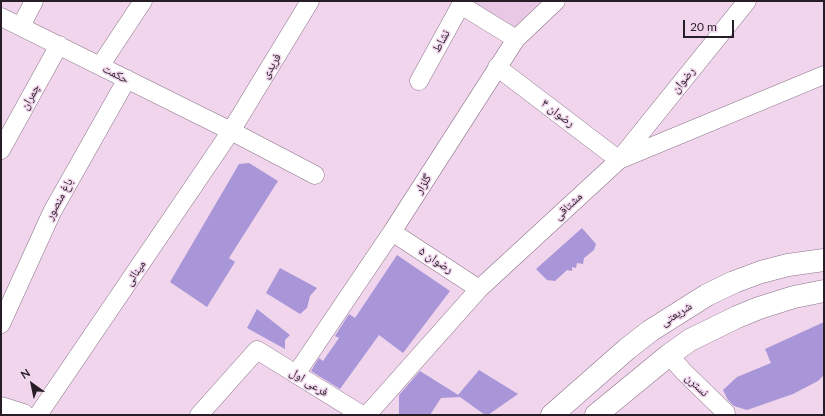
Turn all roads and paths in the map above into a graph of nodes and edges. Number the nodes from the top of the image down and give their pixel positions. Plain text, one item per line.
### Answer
1 (34, 1) edge
2 (143, 1) edge
3 (310, 1) edge
4 (556, 1) edge
5 (747, 1) edge
6 (462, 3) edge
7 (1, 16) edge
8 (21, 26) junction
9 (516, 39) junction
10 (59, 45) junction
11 (100, 66) junction
12 (497, 67) junction
13 (824, 75) edge
14 (127, 79) junction
15 (418, 81) dead end
16 (231, 131) junction
17 (1, 150) edge
18 (618, 160) junction
19 (315, 175) dead end
20 (392, 232) junction
21 (824, 260) edge
22 (479, 288) junction
23 (824, 291) edge
24 (1, 324) edge
25 (669, 355) junction
26 (296, 374) junction
27 (1, 408) edge
28 (22, 415) edge
29 (38, 415) edge
30 (199, 415) edge
31 (362, 415) edge
32 (367, 415) edge
33 (552, 415) edge
34 (596, 415) edge
35 (724, 415) edge

1 - 8 street
2 - 11 street
3 - 16 street, فریدی
4 - 9 street, گلزار
5 - 18 street, رضوان
6 - 9 street
6 - 15 street, نشاط
7 - 8 street, حکمت
8 - 10 street, حکمت
9 - 12 street, گلزار
10 - 11 street, حکمت
10 - 17 street, چمران
11 - 14 street, حکمت
12 - 18 street, رضوان ۴
12 - 20 street, گلزار
13 - 18 street, مشتاقی
14 - 16 street, حکمت
14 - 24 street, باغ منصور
16 - 19 street, حکمت
16 - 29 street, مینائی
18 - 22 street, مشتاقی
20 - 22 street, رضوان ۵
20 - 26 street, گلزار
21 - 33 main road, شریعتی
22 - 32 street, مشتاقی
23 - 25 main road
25 - 34 main road
25 - 35 street, نسترن
26 - 30 street, فرعی اول
26 - 31 street, فرعی اول
27 - 28 main road

